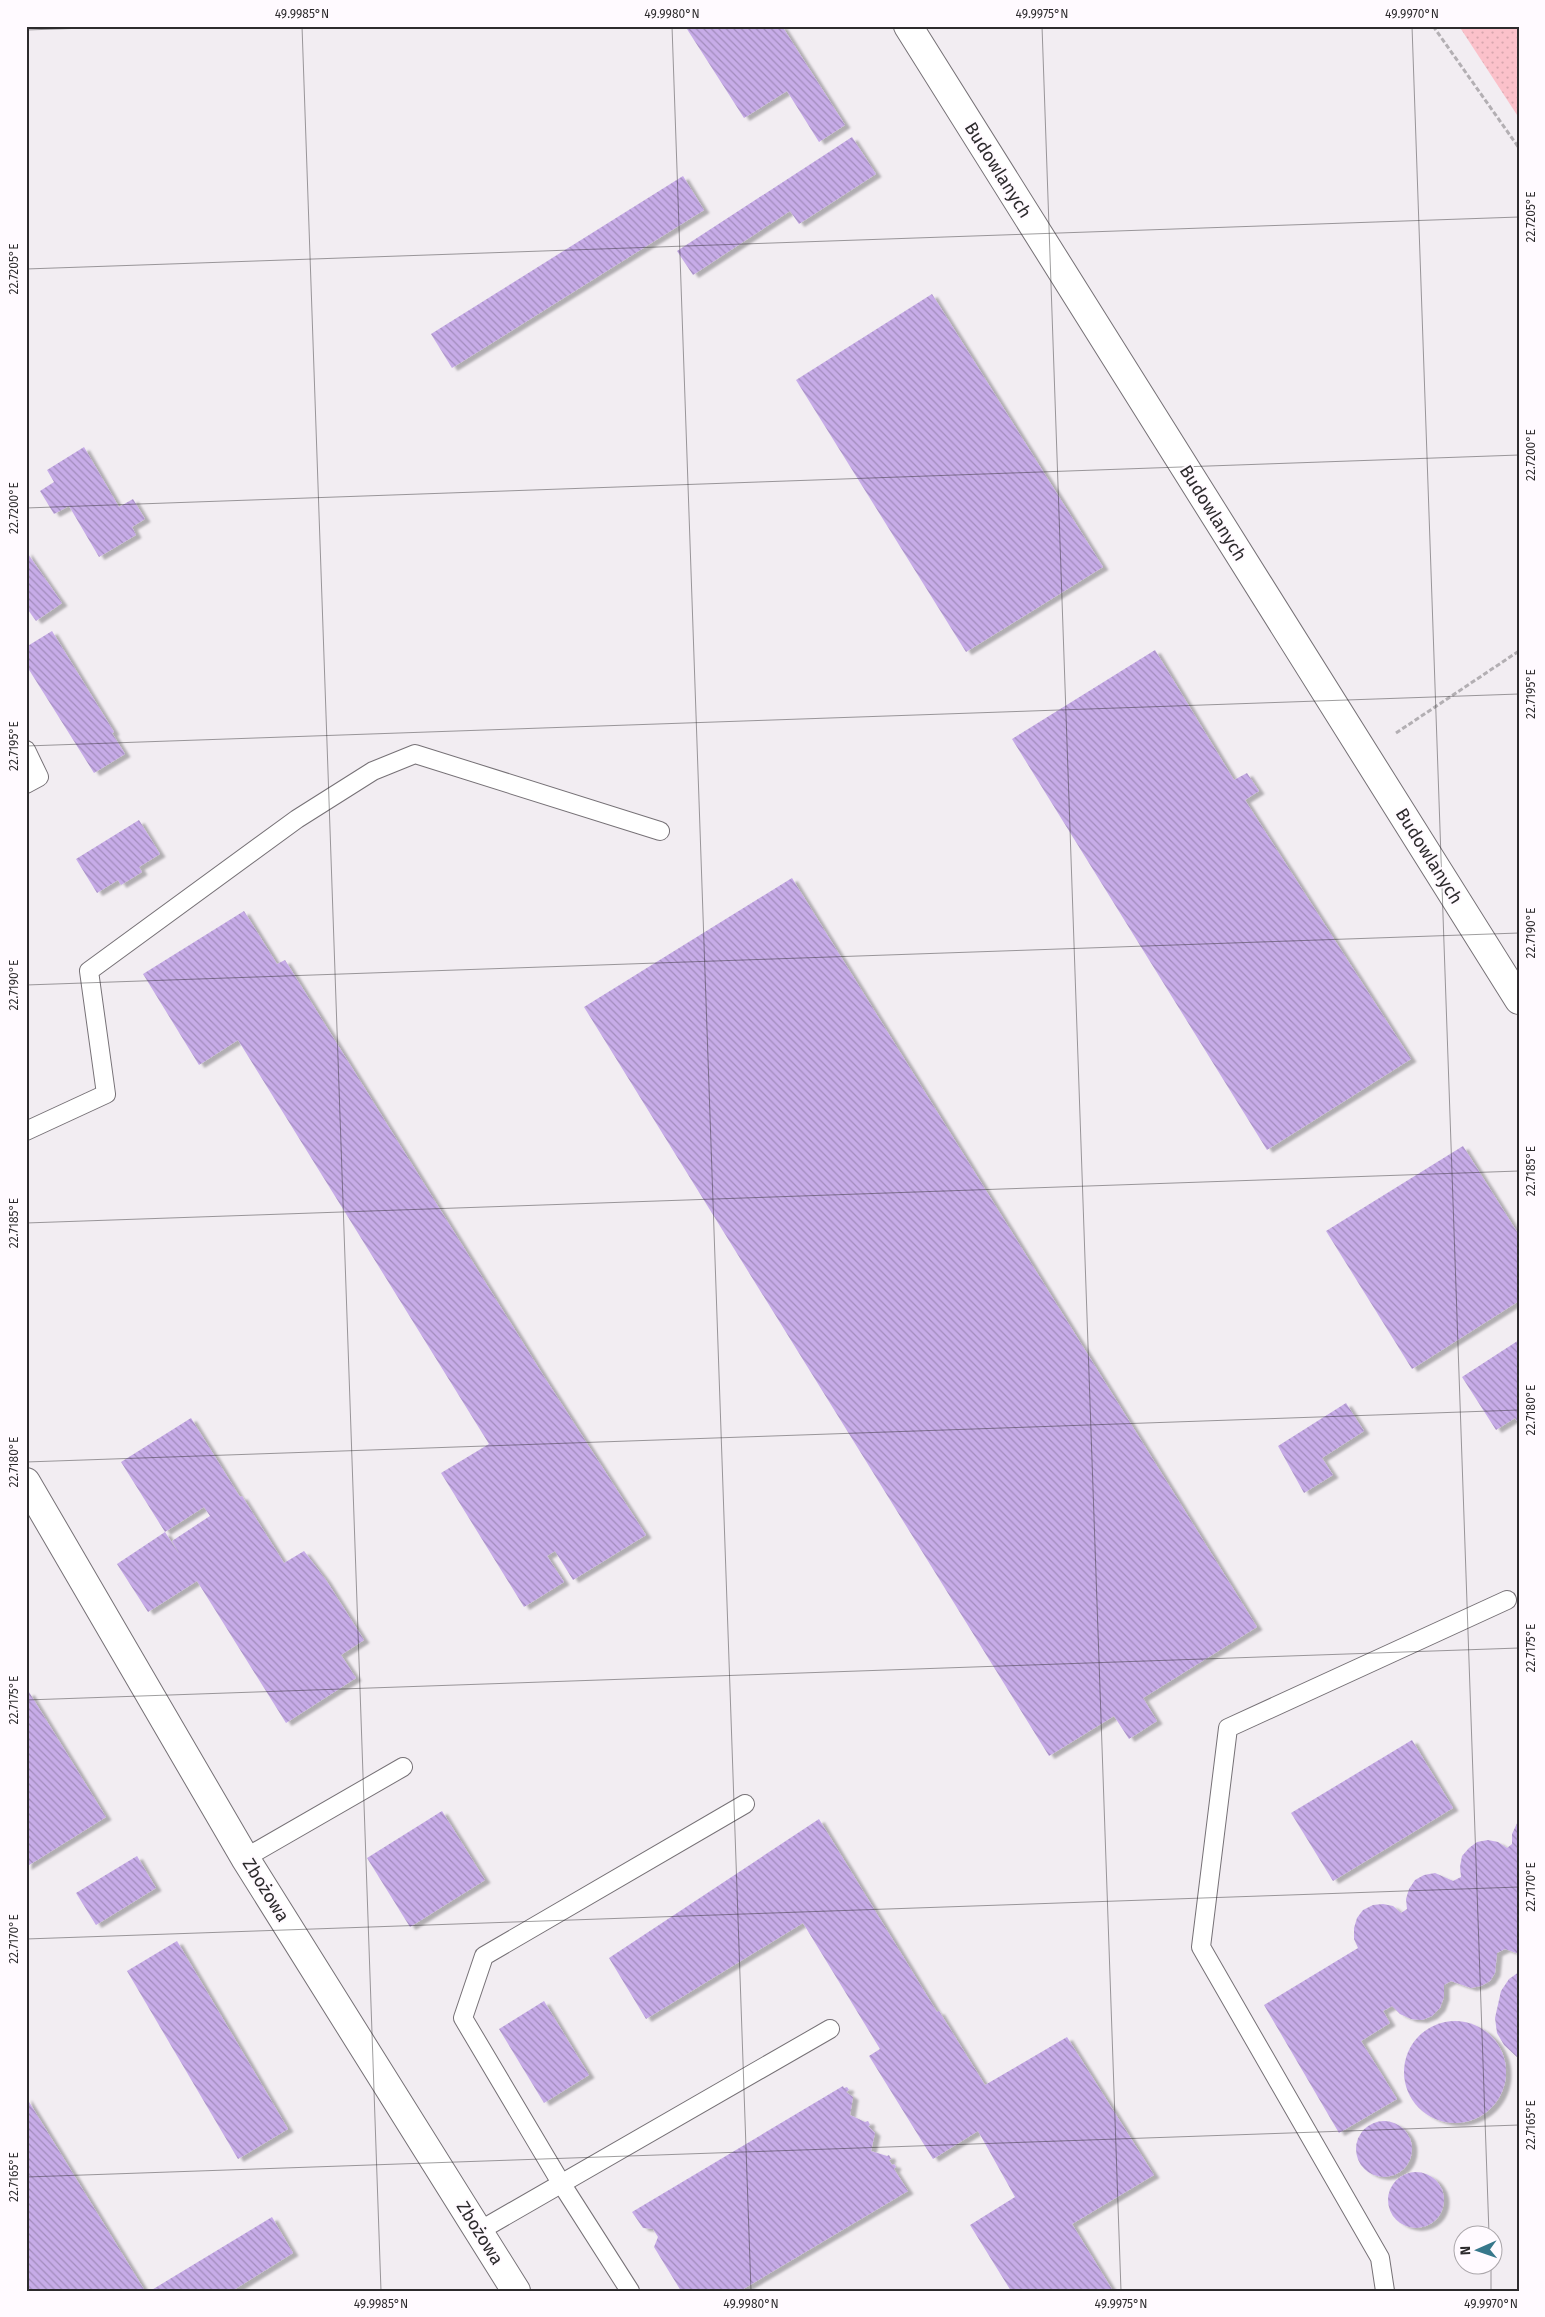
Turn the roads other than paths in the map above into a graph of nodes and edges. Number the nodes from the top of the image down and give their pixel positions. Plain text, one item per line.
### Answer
1 (908, 26) edge
2 (26, 750) edge
3 (26, 784) edge
4 (660, 831) dead end
5 (1519, 1000) edge
6 (26, 1131) edge
7 (26, 1482) edge
8 (1507, 1600) dead end
9 (403, 1767) dead end
10 (745, 1804) dead end
11 (246, 1858) junction
12 (830, 2029) dead end
13 (561, 2183) junction
14 (479, 2231) junction
15 (516, 2291) edge
16 (630, 2291) edge
17 (1385, 2291) edge

1 - 5 street, Budowlanych
2 - 3 lane
4 - 6 lane
7 - 11 street, Zbożowa
8 - 17 lane
9 - 11 lane
10 - 13 lane
11 - 14 street, Zbożowa
12 - 13 lane
13 - 14 lane
13 - 16 lane
14 - 15 street, Zbożowa

